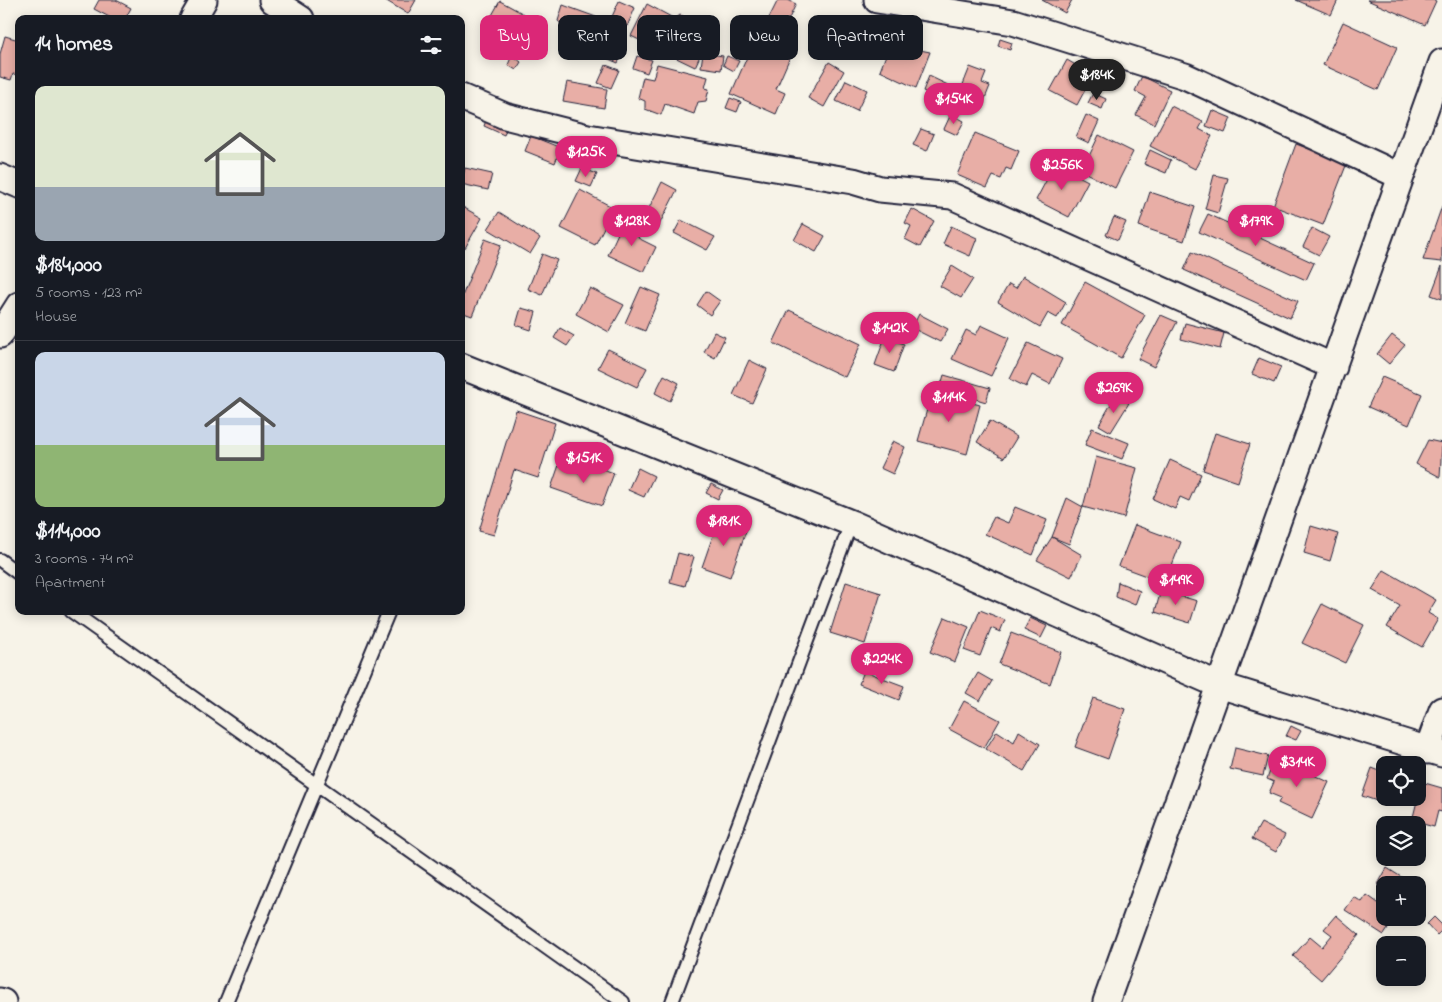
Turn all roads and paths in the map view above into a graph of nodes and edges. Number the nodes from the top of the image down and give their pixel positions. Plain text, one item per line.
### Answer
1 (204, 0) edge
2 (272, 0) edge
3 (877, 0) edge
4 (195, 15) edge
5 (295, 15) edge
6 (1442, 62) edge
7 (465, 98) edge
8 (1400, 176) junction
9 (0, 177) edge
10 (15, 183) edge
11 (15, 311) edge
12 (0, 335) edge
13 (1334, 367) junction
14 (465, 368) edge
15 (851, 523) junction
16 (0, 560) edge
17 (15, 571) edge
18 (77, 615) edge
19 (387, 615) edge
20 (1219, 685) junction
21 (1442, 710) edge
22 (1435, 753) edge
23 (315, 785) junction
24 (226, 1002) edge
25 (623, 1002) edge
26 (672, 1002) edge
27 (1106, 1002) edge

1 - 4 street
2 - 5 street
3 - 8 street
6 - 8 street
7 - 13 street
8 - 13 street
9 - 10 street
11 - 12 street
13 - 20 street
14 - 15 street
15 - 20 street
15 - 26 lane
16 - 17 lane
18 - 23 lane
19 - 23 lane
20 - 22 street
20 - 27 street
21 - 22 street
23 - 24 lane
23 - 25 lane

